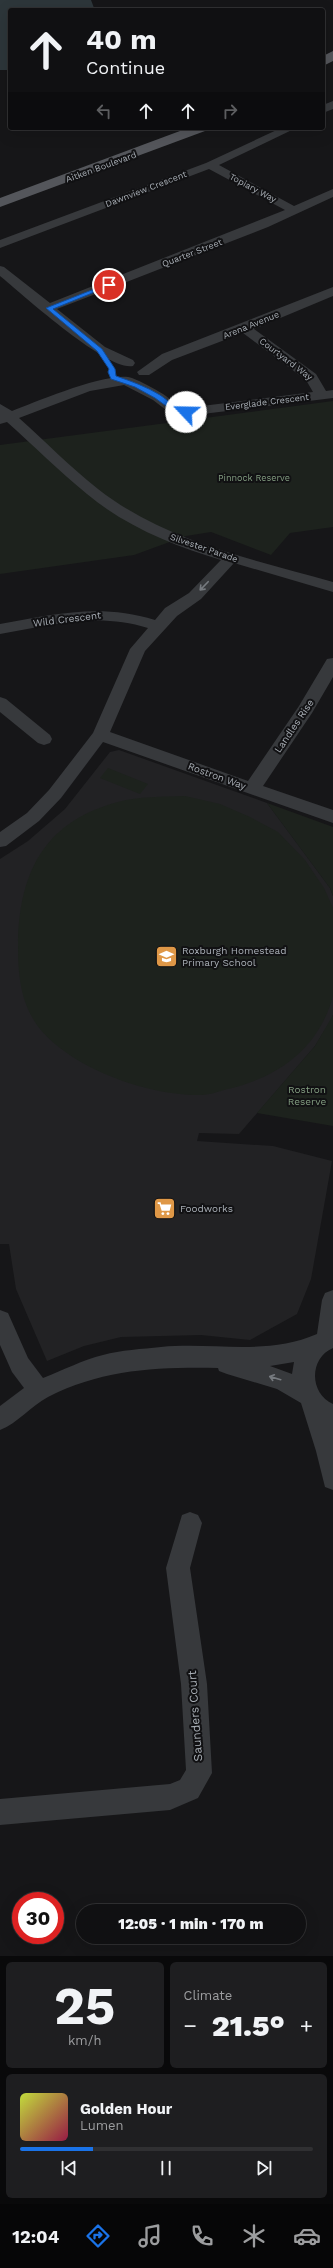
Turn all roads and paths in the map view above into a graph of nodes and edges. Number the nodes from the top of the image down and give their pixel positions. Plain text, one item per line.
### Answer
1 (195, 130) edge
2 (286, 130) edge
3 (210, 165) junction
4 (333, 193) edge
5 (0, 203) edge
6 (295, 211) junction
7 (0, 244) edge
8 (0, 270) edge
9 (333, 291) edge
10 (49, 308) junction
11 (245, 328) junction
12 (100, 350) junction
13 (167, 357) junction
14 (130, 363) junction
15 (111, 370) junction
16 (143, 373) junction
17 (124, 381) junction
18 (87, 388) junction
19 (327, 394) edge
20 (158, 396) junction
21 (2, 416) edge
22 (224, 556) junction
23 (333, 587) edge
24 (157, 626) junction
25 (0, 628) edge
26 (333, 663) edge
27 (0, 703) edge
28 (100, 735) junction
29 (44, 739) dead end
30 (252, 788) junction
31 (333, 817) edge
32 (0, 841) edge
33 (333, 1300) edge
34 (0, 1320) edge
35 (324, 1341) edge
36 (202, 1358) junction
37 (39, 1390) junction
38 (312, 1400) junction
39 (333, 1415) edge
40 (0, 1419) edge
41 (333, 1480) edge
42 (190, 1523) dead end
43 (0, 1812) edge

1 - 5 main road, Aitken Boulevard
2 - 3 street, Dawnview Crescent
3 - 6 street, Topiary Way
3 - 7 street, Dawnview Crescent
4 - 6 street, Quarter Street
6 - 10 street, Quarter Street
8 - 10 street
9 - 11 street, Arena Avenue
10 - 12 street
11 - 13 street, Arena Avenue
11 - 19 street, Courtyard Way
12 - 14 street
12 - 15 street
13 - 14 street, Arena Avenue
13 - 16 street, Arena Avenue
14 - 15 street, Arena Avenue
14 - 16 street
15 - 17 street, Everglade Crescent
15 - 18 street
16 - 17 street, Arena Avenue
16 - 20 street, Everglade Crescent
17 - 18 street
17 - 20 street, Everglade Crescent
18 - 21 street
19 - 20 street, Everglade Crescent
21 - 22 street, Silvester Parade
22 - 23 street, Silvester Parade
22 - 24 street
24 - 25 street, Wild Crescent
24 - 28 street
26 - 30 street, Landles Rise
27 - 29 street
28 - 30 street, Rostron Way
28 - 32 street
30 - 31 street, Rostron Way
33 - 35 street
34 - 37 street
35 - 36 street
35 - 38 street
36 - 37 street
38 -> 36 street
37 - 40 street
38 - 39 street
38 - 41 street
42 - 43 street, Saunders Court

